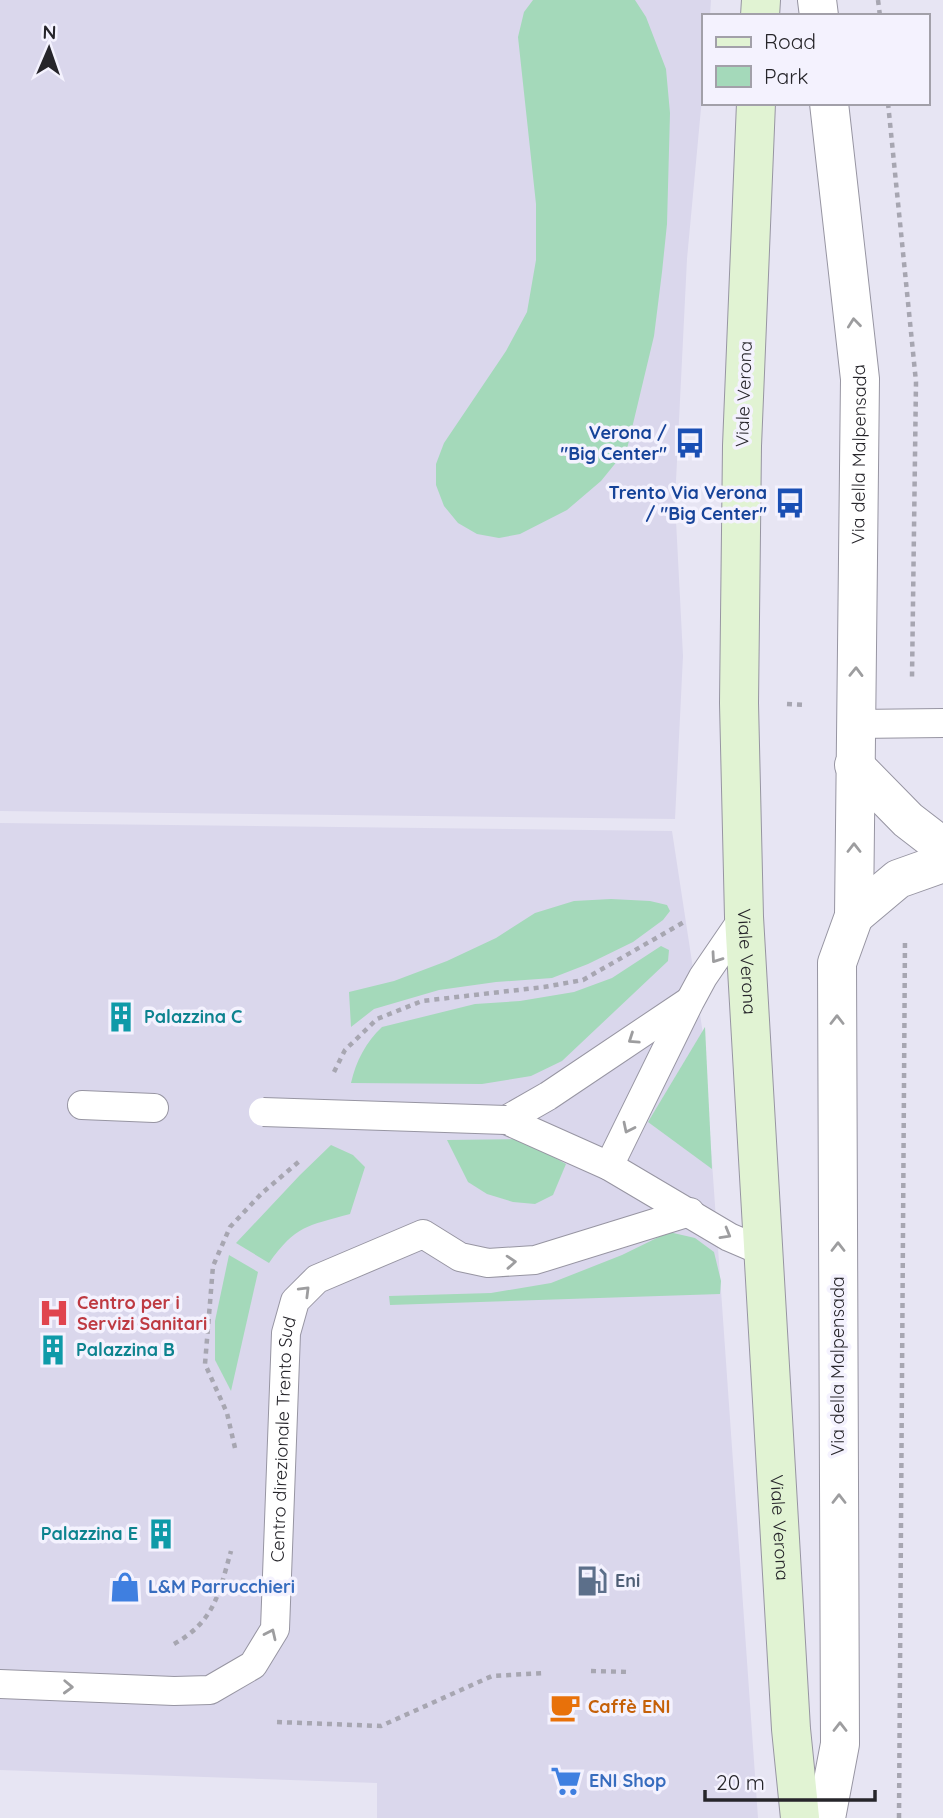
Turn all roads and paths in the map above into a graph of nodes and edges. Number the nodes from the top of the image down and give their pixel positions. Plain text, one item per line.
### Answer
1 (757, 105) edge
2 (829, 105) edge
3 (943, 723) edge
4 (855, 724) junction
5 (855, 765) junction
6 (943, 847) edge
7 (943, 863) edge
8 (854, 916) junction
9 (744, 917) junction
10 (905, 926) dead end
11 (690, 1001) junction
12 (82, 1105) dead end
13 (154, 1108) dead end
14 (263, 1112) dead end
15 (506, 1120) junction
16 (610, 1166) junction
17 (690, 1212) junction
18 (764, 1252) junction
19 (590, 1671) dead end
20 (631, 1672) dead end
21 (544, 1673) dead end
22 (0, 1684) edge
23 (277, 1722) dead end
24 (800, 1818) edge
25 (826, 1818) edge
26 (899, 1818) edge

1 - 9 main road, Viale Verona
4 -> 2 street, Via della Malpensada
3 - 4 lane
4 - 5 street, Via della Malpensada
5 - 6 street
8 -> 5 street, Via della Malpensada
7 - 8 street, Via della Malpensada
25 -> 8 street, Via della Malpensada
9 -> 11 lane
9 - 18 main road, Viale Verona
10 - 26 path
11 -> 15 lane
11 -> 16 lane
12 - 13 lane
14 - 15 lane, bridge
15 - 16 lane
16 - 17 lane
17 -> 18 lane
22 -> 17 lane, Centro direzionale Trento Sud
18 - 24 main road, Viale Verona
19 - 20 path
21 - 23 path

